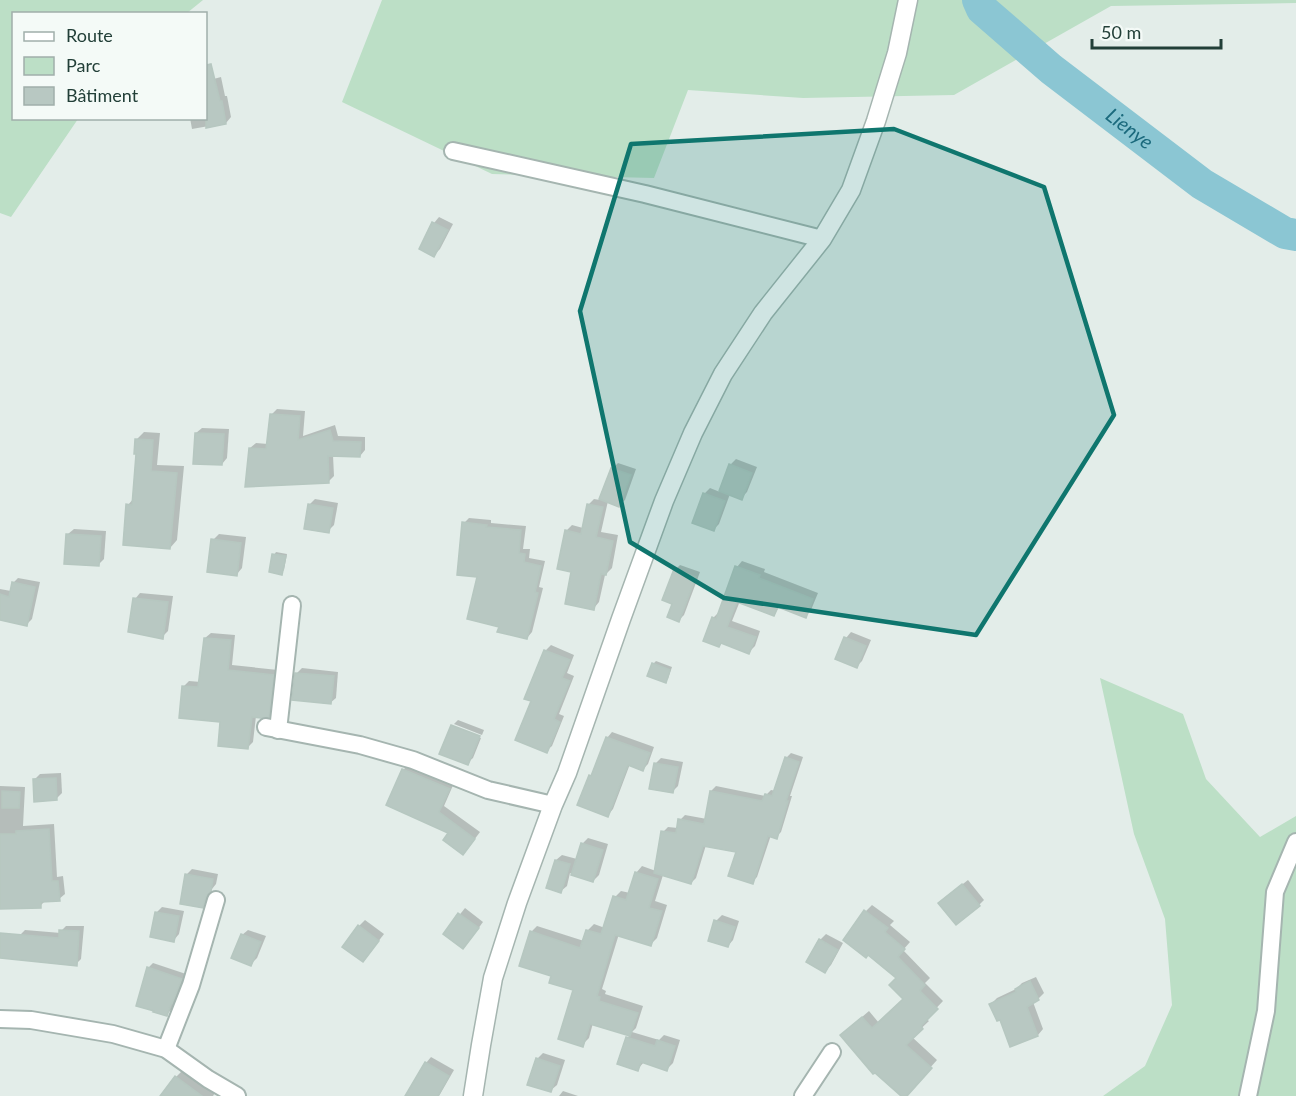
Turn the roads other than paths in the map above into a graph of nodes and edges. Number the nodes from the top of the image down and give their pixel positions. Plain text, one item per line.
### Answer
1 (908, 0) edge
2 (453, 151) dead end
3 (822, 239) junction
4 (292, 605) dead end
5 (553, 805) junction
6 (1296, 842) edge
7 (216, 900) dead end
8 (0, 1018) edge
9 (166, 1049) junction
10 (832, 1052) dead end
11 (237, 1096) edge
12 (473, 1096) edge
13 (803, 1096) edge
14 (1248, 1096) edge

1 - 3 street
2 - 3 street
3 - 5 street
4 - 5 street
5 - 12 street
6 - 14 street
7 - 9 street
8 - 9 street
9 - 11 street
10 - 13 street

